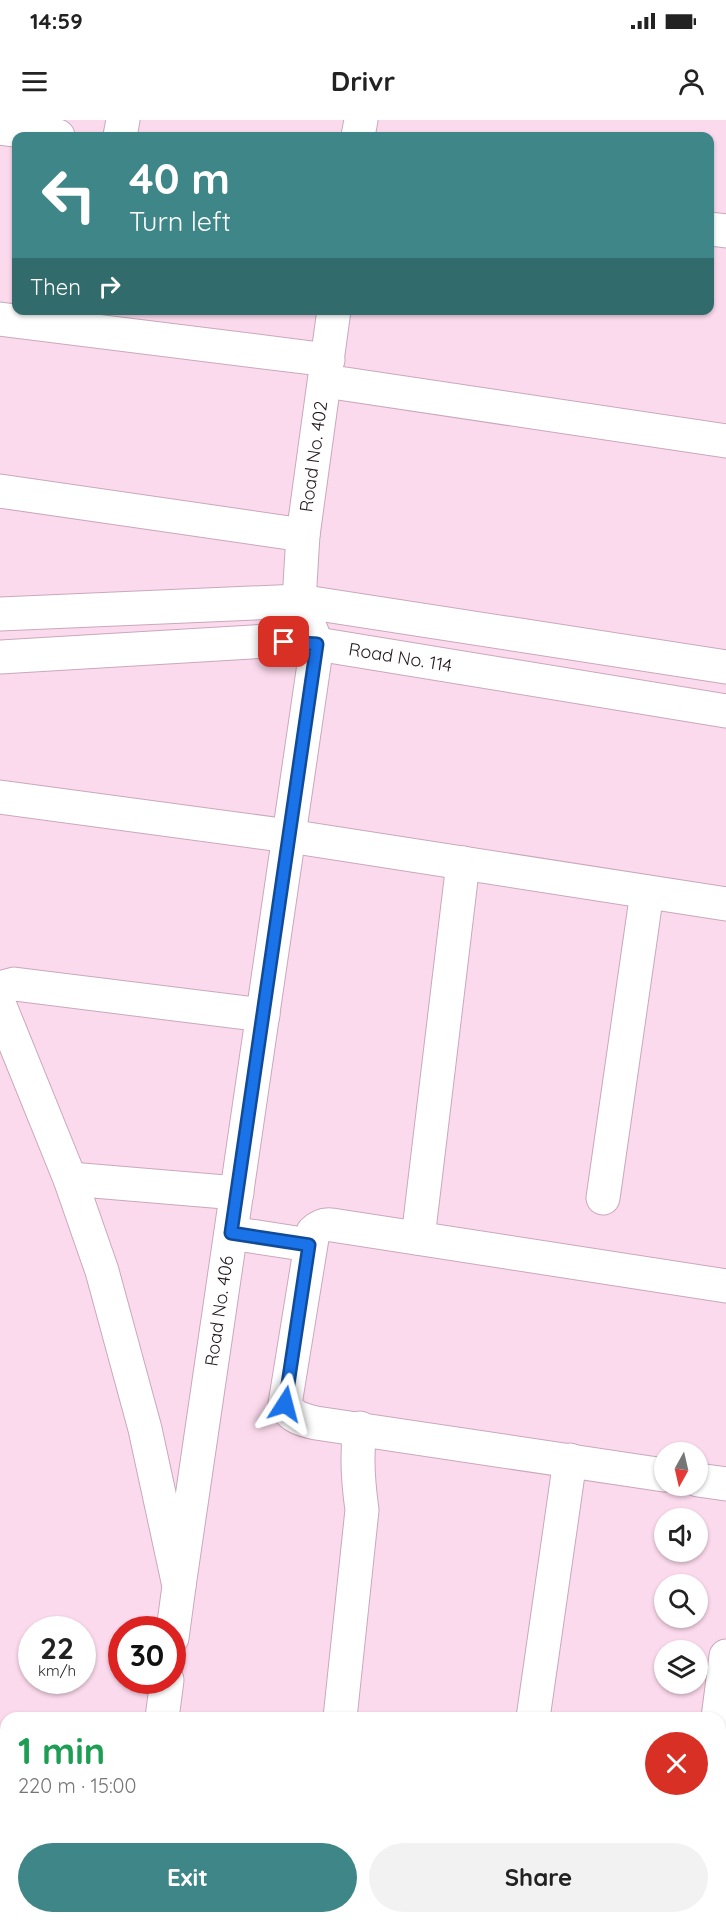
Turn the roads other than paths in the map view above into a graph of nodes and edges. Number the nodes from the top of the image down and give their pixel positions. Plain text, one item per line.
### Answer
1 (0, 128) edge
2 (29, 132) edge
3 (333, 315) edge
4 (0, 319) edge
5 (326, 370) junction
6 (726, 441) edge
7 (0, 491) edge
8 (303, 534) junction
9 (299, 601) junction
10 (0, 614) edge
11 (317, 644) junction
12 (0, 657) edge
13 (726, 667) edge
14 (726, 711) edge
15 (0, 797) edge
16 (289, 836) junction
17 (463, 863) junction
18 (647, 892) junction
19 (726, 904) edge
20 (0, 988) edge
21 (0, 1006) edge
22 (263, 1015) junction
23 (70, 1179) junction
24 (237, 1193) junction
25 (603, 1198) dead end
26 (231, 1233) junction
27 (418, 1238) junction
28 (309, 1245) junction
29 (726, 1286) edge
30 (360, 1428) junction
31 (570, 1461) junction
32 (654, 1474) edge
33 (708, 1481) edge
34 (726, 1484) edge
35 (179, 1586) junction
36 (175, 1616) edge
37 (726, 1656) edge
38 (165, 1694) edge
39 (163, 1712) edge
40 (341, 1712) edge
41 (534, 1712) edge
42 (719, 1712) edge

1 - 2 street
3 - 5 street, Road No. 402
4 - 5 street
5 - 6 street
5 - 8 street, Road No. 402
7 - 8 street
8 - 9 street, Road No. 402
9 - 10 street
9 - 11 street
9 - 13 street
11 - 12 street, Road No. 114
11 - 14 street, Road No. 114
11 - 16 street, Road No. 406
15 - 16 street
16 - 17 street
16 - 22 street, Road No. 406
17 - 18 street
17 - 27 street
18 - 19 street
18 - 25 street
20 - 22 street
21 - 23 street
22 - 24 street, Road No. 406
23 - 24 street
23 - 35 street
24 - 26 street, Road No. 406
26 - 28 street
26 - 35 street, Road No. 406
27 - 28 street
27 - 29 street
28 - 30 street
30 - 31 street
30 - 40 street
31 - 32 street
31 - 41 street
33 - 34 street
35 - 36 street, Road No. 406
37 - 42 street
38 - 39 street

